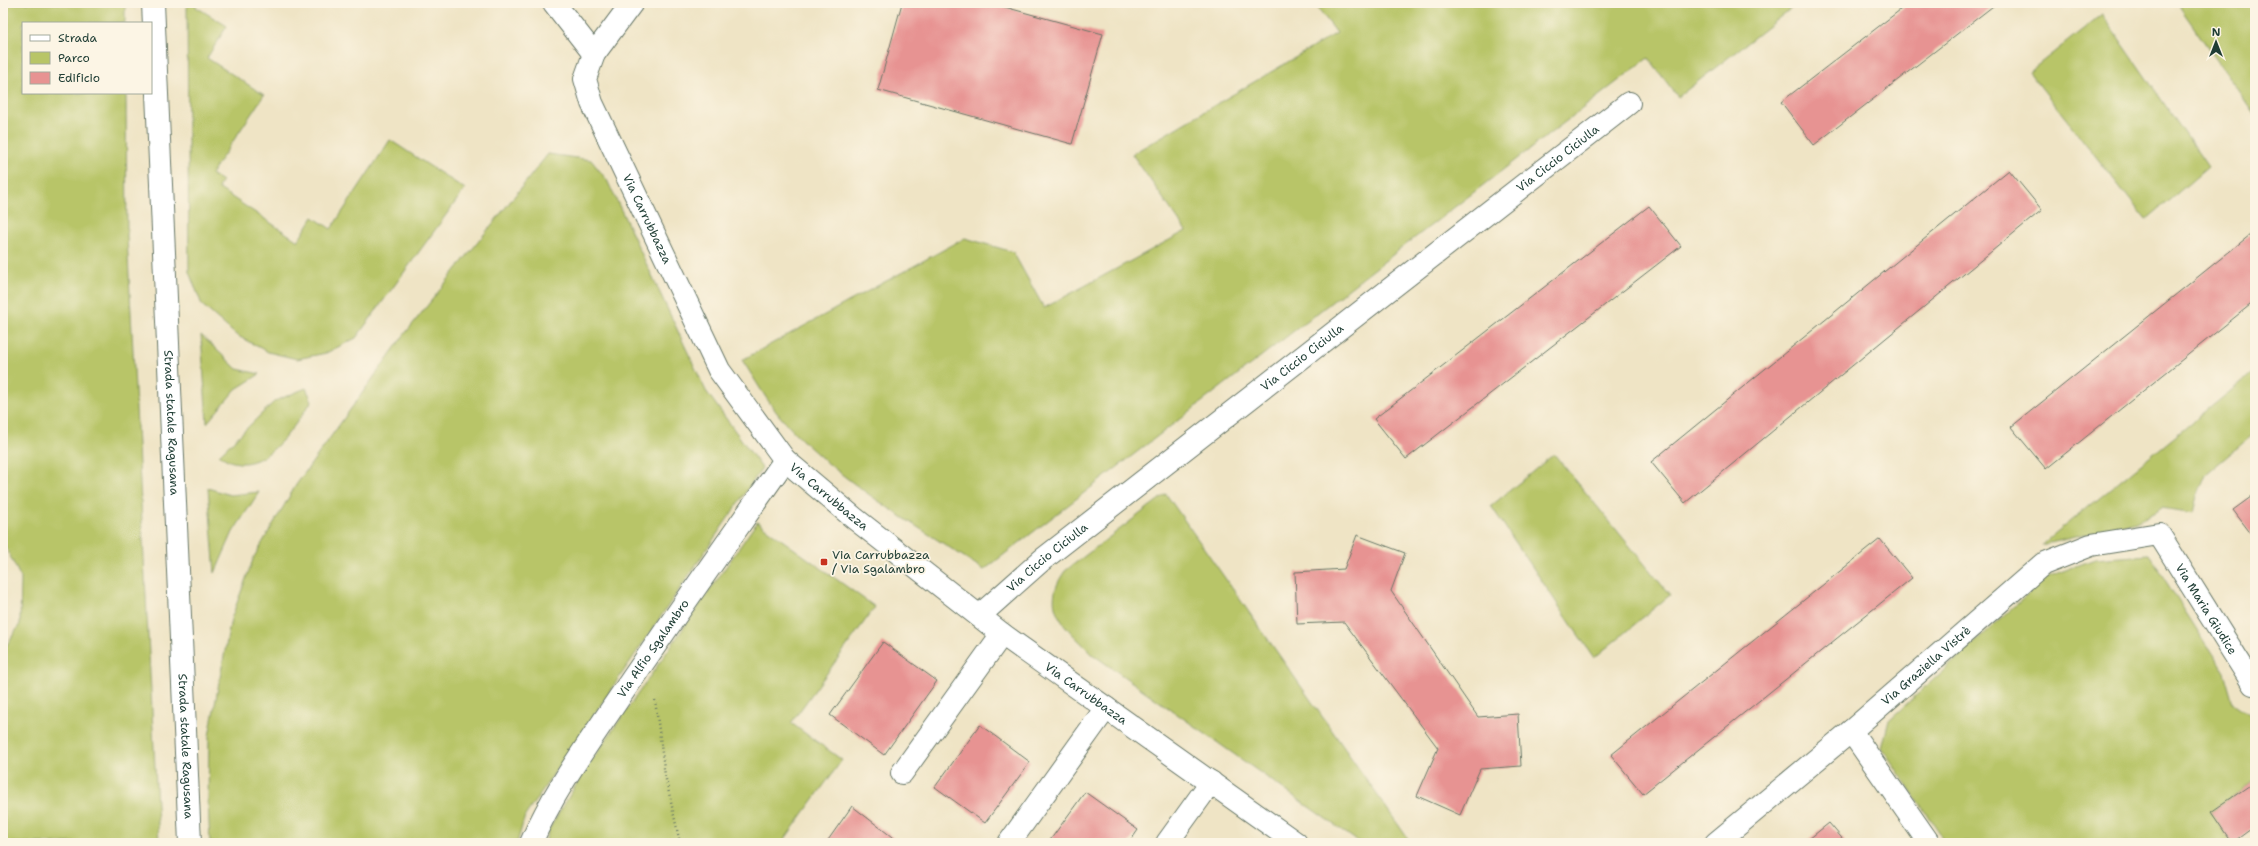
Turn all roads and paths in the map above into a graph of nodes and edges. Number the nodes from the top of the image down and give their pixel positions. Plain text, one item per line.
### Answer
1 (153, 3) edge
2 (554, 3) edge
3 (632, 3) edge
4 (594, 54) junction
5 (1629, 103) dead end
6 (785, 460) junction
7 (2159, 534) joint
8 (979, 616) junction
9 (1002, 634) junction
10 (648, 654) junction
11 (2252, 684) dead end
12 (1106, 708) junction
13 (1851, 731) junction
14 (902, 773) dead end
15 (1211, 782) junction
16 (190, 843) edge
17 (531, 843) edge
18 (680, 843) edge
19 (1009, 843) edge
20 (1167, 843) edge
21 (1296, 843) edge
22 (1716, 843) edge
23 (1929, 843) edge

1 - 16 street, Strada statale Ragusana
2 - 4 street
3 - 4 street, Via Carrubbazza
4 - 6 street, Via Carrubbazza
5 - 8 street, Via Ciccio Ciciulla
6 - 8 street, Via Carrubbazza
6 - 10 street, Via Alfio Sgalambro
7 - 11 street, Via Maria Giudice
7 - 13 street, Via Graziella Vistrè
8 - 9 street, Via Carrubbazza
9 - 12 street, Via Carrubbazza
9 - 14 street
10 - 17 street, Via Alfio Sgalambro
10 - 18 path
12 - 15 street, Via Carrubbazza
12 - 19 street
13 - 22 street, Via Graziella Vistrè
13 - 23 street
15 - 20 street
15 - 21 street, Via Carrubbazza

